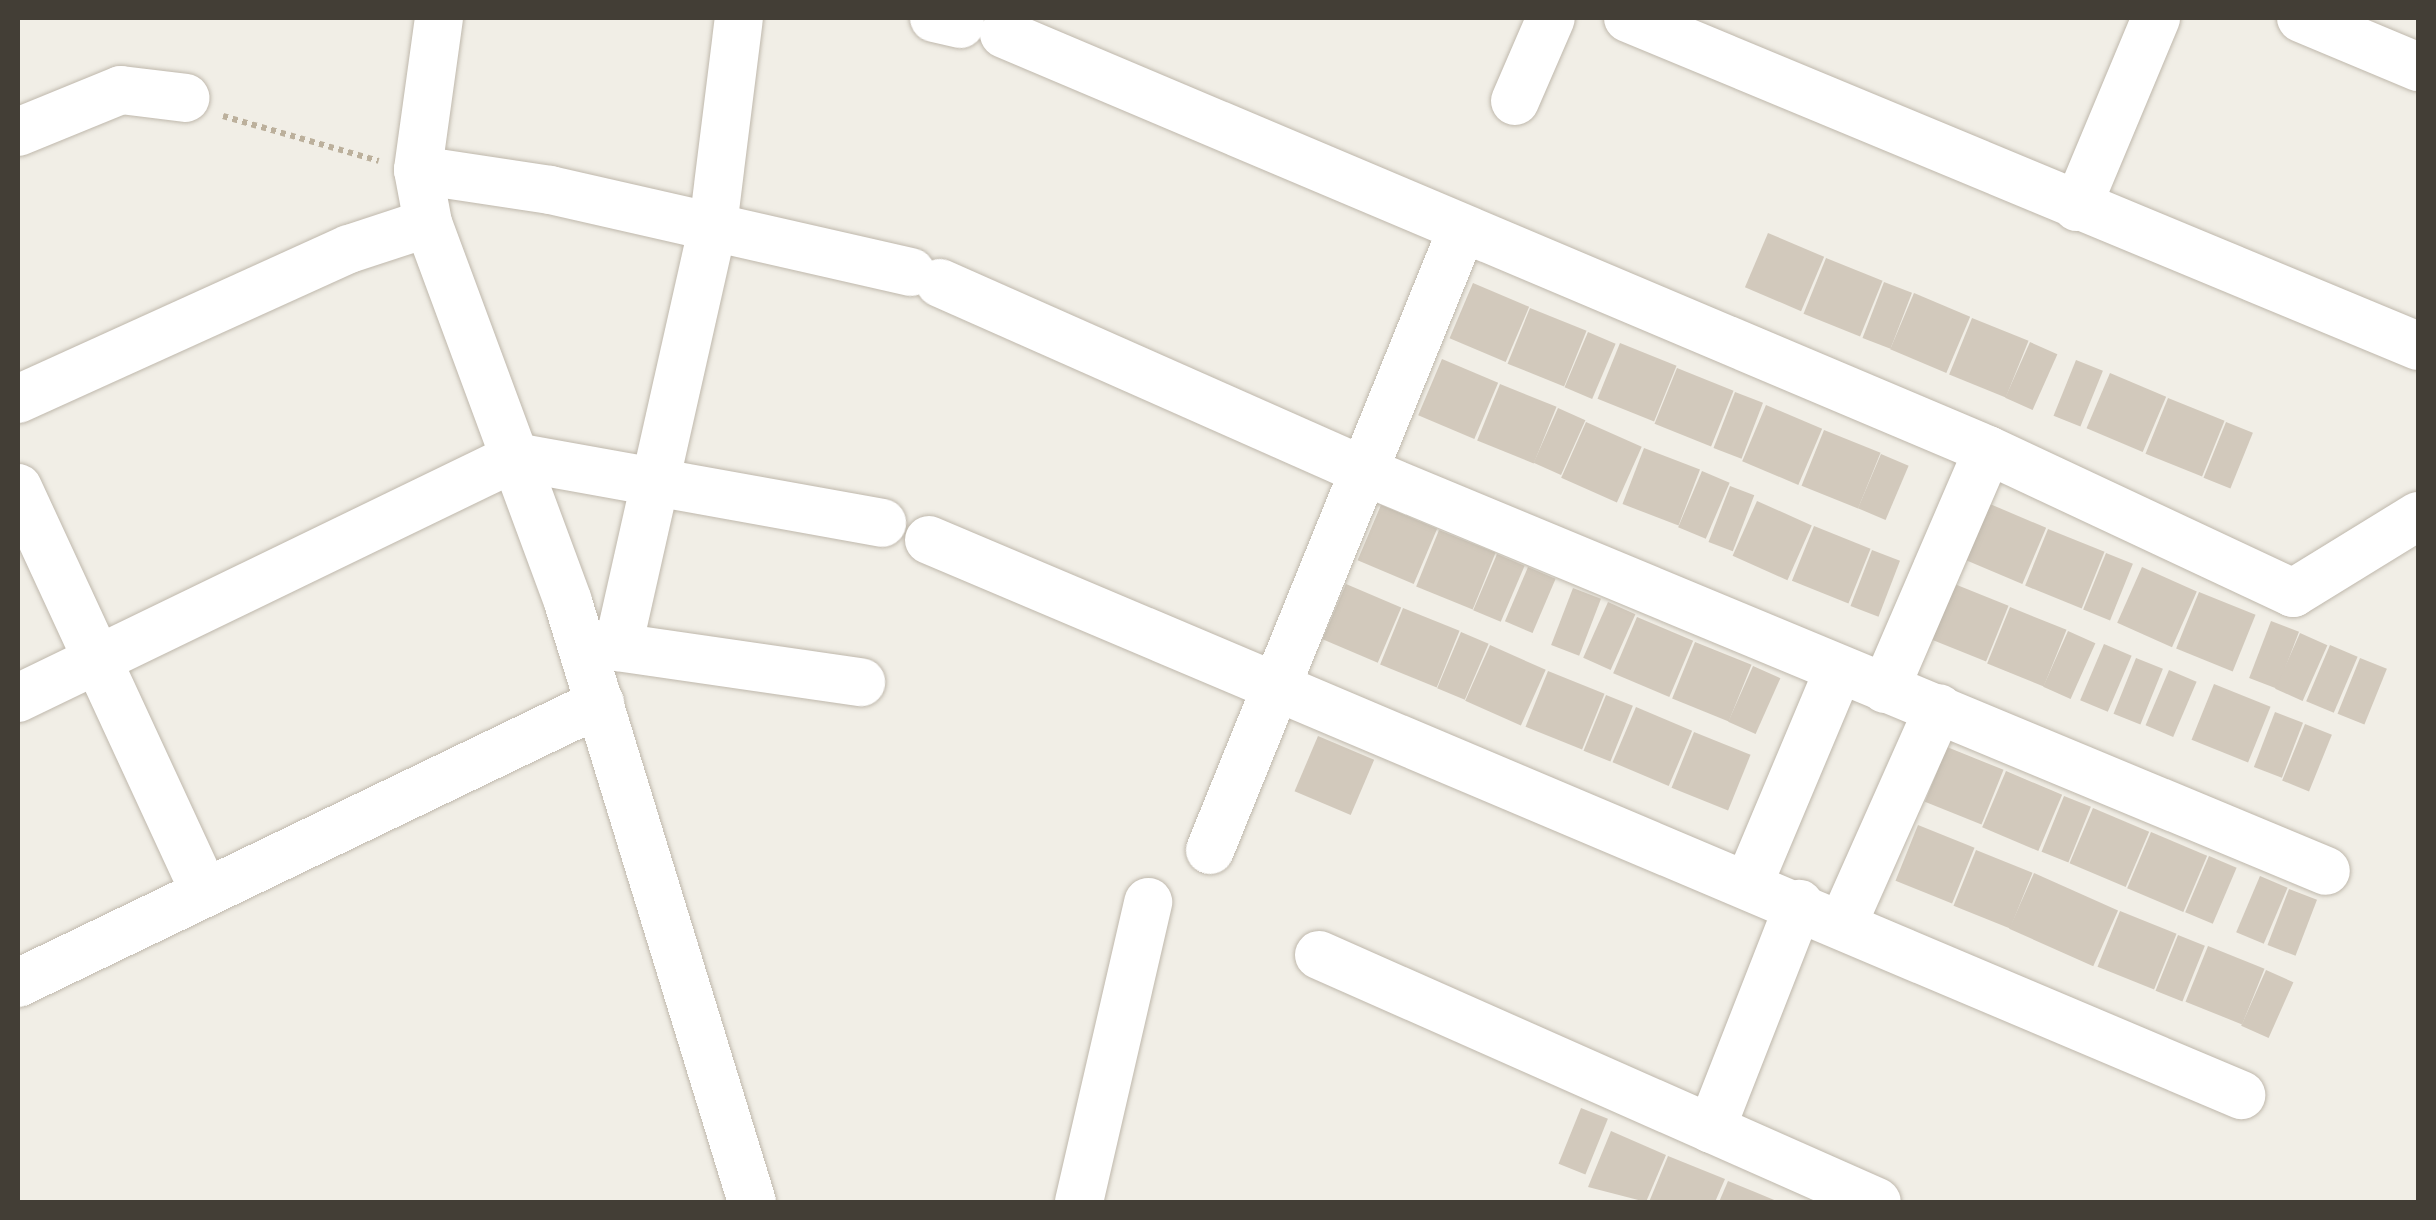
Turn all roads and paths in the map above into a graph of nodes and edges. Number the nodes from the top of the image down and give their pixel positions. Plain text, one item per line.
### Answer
1 (440, 18) edge
2 (739, 18) edge
3 (1551, 18) edge
4 (1628, 18) edge
5 (2156, 18) edge
6 (2301, 18) edge
7 (966, 25) edge
8 (2418, 67) edge
9 (186, 98) joint
10 (1515, 101) dead end
11 (18, 132) edge
12 (418, 170) junction
13 (2077, 206) junction
14 (428, 223) junction
15 (713, 226) junction
16 (1461, 232) junction
17 (2418, 346) edge
18 (18, 399) edge
19 (1988, 450) junction
20 (516, 456) junction
21 (1358, 469) junction
22 (658, 482) junction
23 (18, 488) edge
24 (2418, 516) edge
25 (882, 523) dead end
26 (929, 540) dead end
27 (599, 644) junction
28 (96, 657) junction
29 (1839, 670) junction
30 (862, 682) dead end
31 (1886, 689) junction
32 (1275, 694) junction
33 (18, 698) edge
34 (600, 703) junction
35 (1938, 708) junction
36 (1210, 850) dead end
37 (2326, 871) dead end
38 (1749, 884) junction
39 (204, 893) junction
40 (1148, 902) dead end
41 (1799, 904) junction
42 (1844, 921) junction
43 (1319, 955) dead end
44 (18, 983) edge
45 (2240, 1095) dead end
46 (1711, 1129) junction
47 (752, 1202) edge
48 (1079, 1202) edge
49 (1877, 1202) edge

1 - 12 street
2 - 15 street
3 - 10 street
4 - 13 street
5 - 13 street
6 - 8 street
7 - 16 street
9 - 11 street
9 - 12 path
12 - 14 street
12 - 15 street
13 - 17 street
14 - 18 street
14 - 20 street
15 - 21 street
15 - 22 street
16 - 19 street
16 - 21 street
19 - 24 street
19 - 31 street
20 - 22 street
20 - 27 street
20 - 28 street
21 - 29 street
21 - 32 street
22 - 25 street
22 - 27 street
23 - 28 street
26 - 32 street
27 - 30 street
27 - 34 street
28 - 33 street
28 - 39 street
29 - 31 street
29 - 38 street
31 - 35 street
32 - 36 street
32 - 38 street
34 - 39 street
34 - 47 street
35 - 37 street
35 - 42 street
38 - 41 street
39 - 44 street
40 - 48 street
41 - 42 street
41 - 46 street
42 - 45 street
43 - 46 street
46 - 49 street

